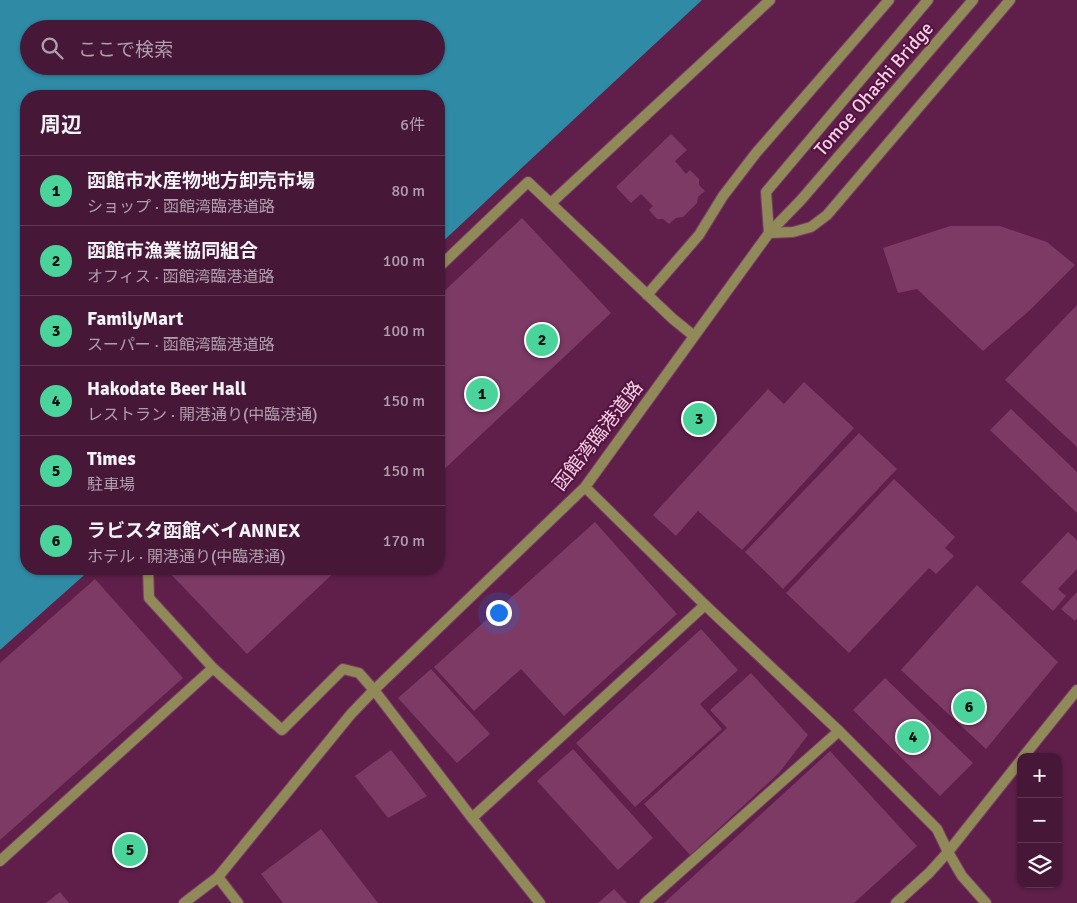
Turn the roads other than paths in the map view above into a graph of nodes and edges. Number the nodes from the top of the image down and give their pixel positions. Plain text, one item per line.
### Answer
1 (770, 0) edge
2 (888, 0) edge
3 (928, 0) edge
4 (973, 0) edge
5 (1010, 0) edge
6 (801, 200) joint
7 (551, 203) junction
8 (769, 233) junction
9 (445, 261) edge
10 (648, 295) junction
11 (694, 336) junction
12 (586, 488) junction
13 (148, 575) edge
14 (705, 605) junction
15 (213, 668) junction
16 (374, 690) junction
17 (1077, 690) edge
18 (838, 732) junction
19 (1027, 753) edge
20 (1017, 765) edge
21 (472, 818) junction
22 (948, 852) junction
23 (0, 861) edge
24 (218, 877) junction
25 (184, 903) edge
26 (238, 903) edge
27 (540, 903) edge
28 (645, 903) edge
29 (896, 903) edge
30 (986, 903) edge

1 - 7 street
2 - 10 street
3 - 8 street
4 - 6 street, Tomoe Ohashi Bridge
5 - 8 street
6 - 8 street, 函館湾臨港道路
7 - 9 street
7 - 10 street
8 - 11 street, 函館湾臨港道路
10 - 11 street
11 - 12 street, 函館湾臨港道路
12 - 14 street
12 - 16 street, 函館湾臨港道路
13 - 15 street
14 - 18 street
14 - 21 street
15 - 16 street
15 - 23 street
16 - 21 street
16 - 24 street, 函館湾臨港道路
17 - 19 street
18 - 22 street
18 - 28 street
20 - 22 street
21 - 27 street
22 - 29 street
22 - 30 street
24 - 25 street, 函館湾臨港道路
24 - 26 street

